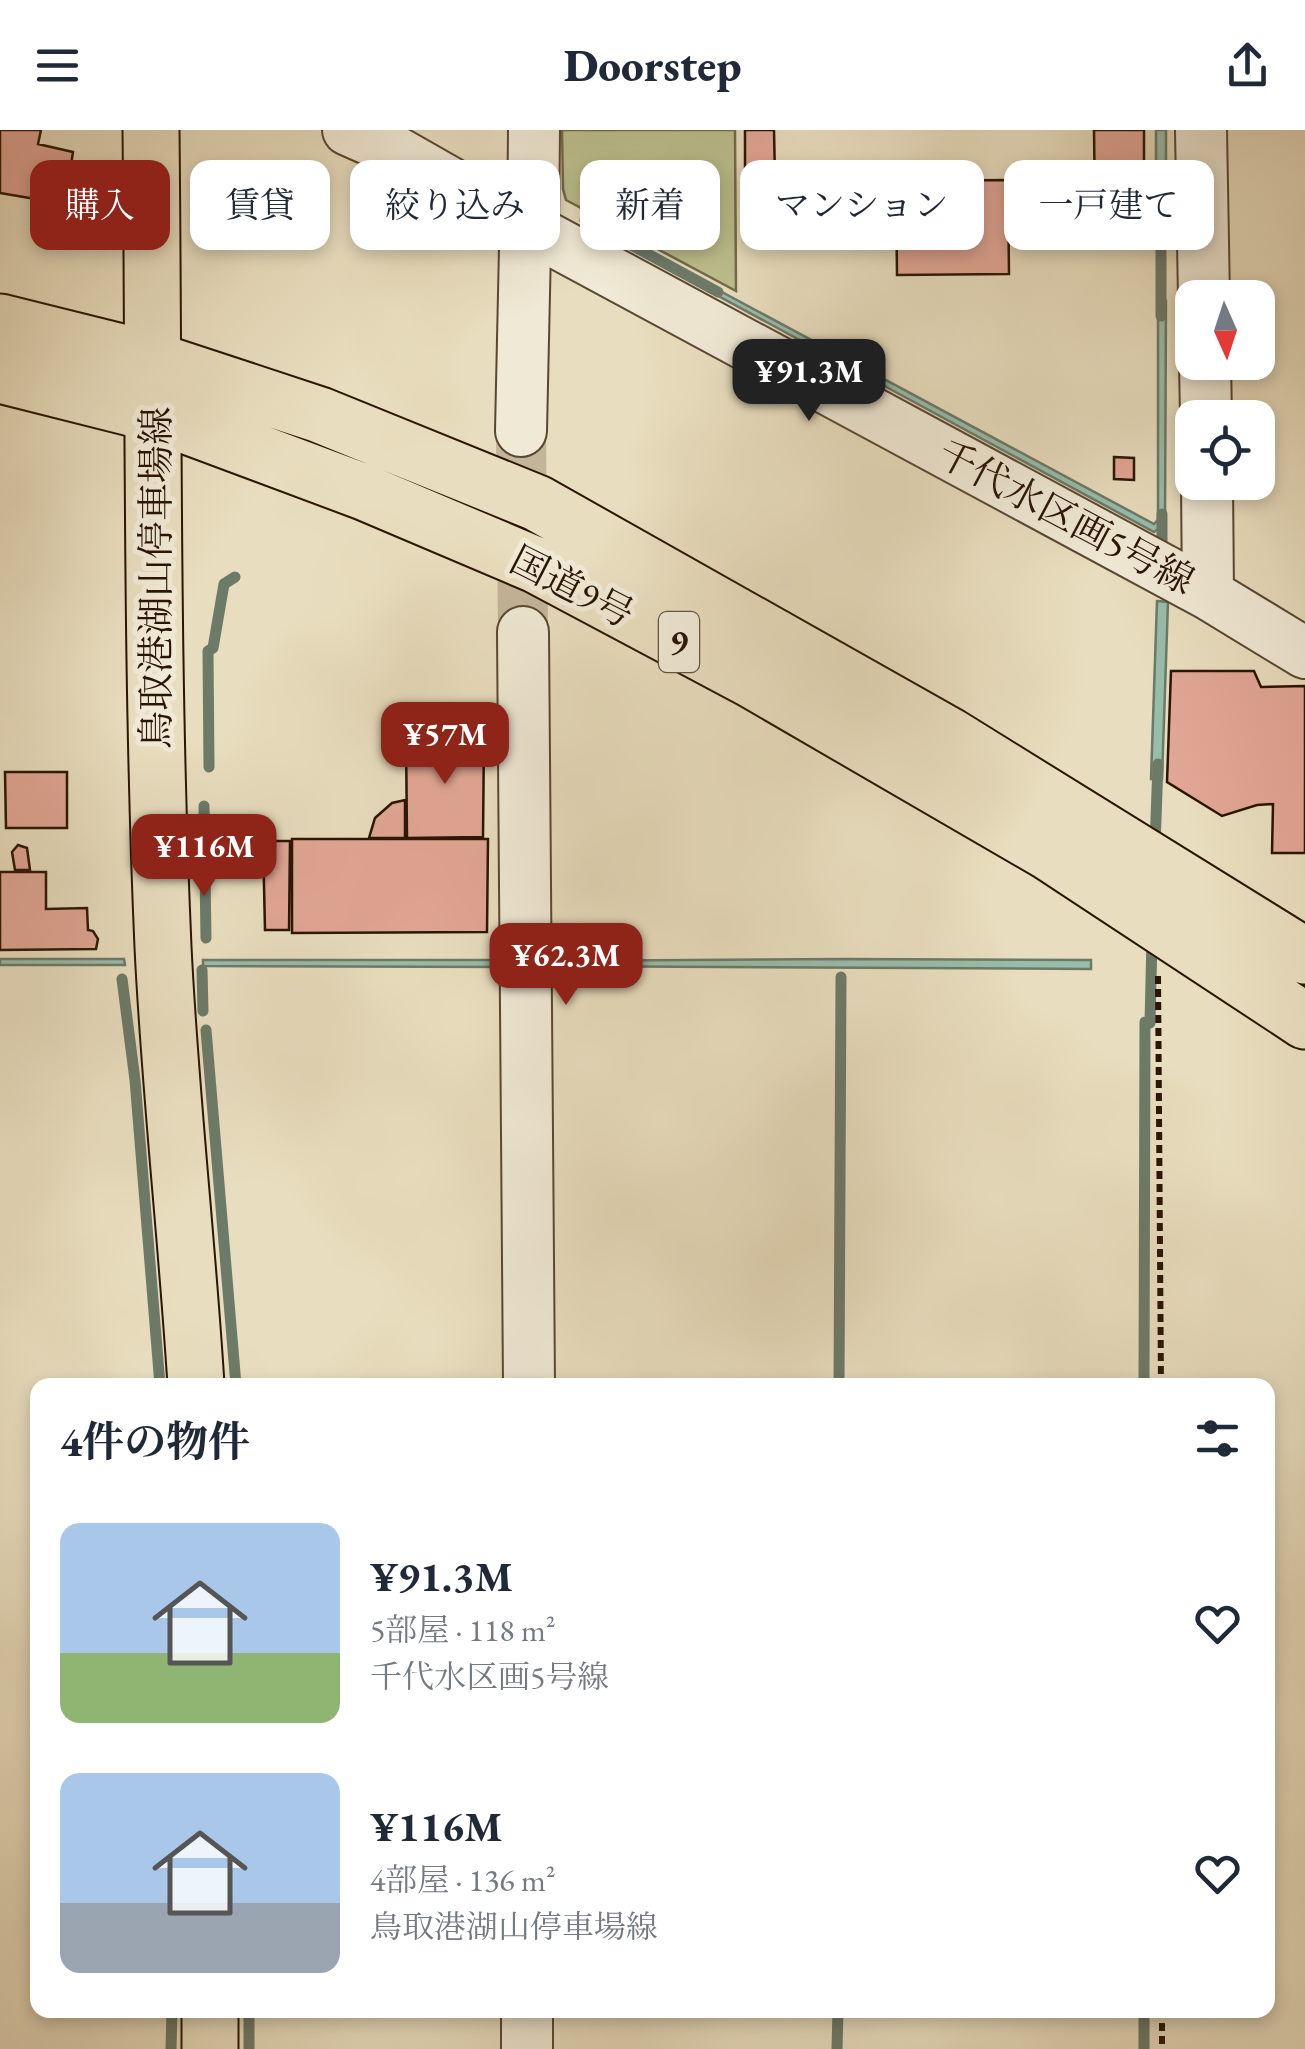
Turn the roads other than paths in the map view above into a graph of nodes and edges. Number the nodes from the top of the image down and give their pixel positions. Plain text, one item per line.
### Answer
1 (151, 130) edge
2 (348, 130) edge
3 (534, 130) edge
4 (1201, 130) edge
5 (413, 160) edge
6 (534, 160) edge
7 (560, 245) edge
8 (524, 250) edge
9 (1204, 280) edge
10 (0, 322) edge
11 (153, 360) junction
12 (0, 375) edge
13 (154, 414) junction
14 (520, 431) tunnel mouth
15 (1206, 500) edge
16 (1208, 594) junction
17 (523, 632) tunnel mouth
18 (1305, 653) edge
19 (1305, 956) edge
20 (1305, 1021) edge
21 (195, 1378) edge
22 (529, 1378) edge
23 (210, 2018) edge
24 (527, 2018) edge
25 (210, 2049) edge
26 (527, 2049) edge

1 - 11 main road, 鳥取港湖山停車場線
2 - 5 street, 千代水区画5号線
3 - 6 street
4 - 9 street
7 - 16 street, 千代水区画5号線
8 - 14 street
10 - 11 main road, 国道9号 / 9
11 - 13 main road, 鳥取港湖山停車場線
11 - 19 main road, 国道9号 / 9
12 - 13 main road, 国道9号 / 9
13 - 20 main road, 国道9号 / 9
13 - 21 main road, 鳥取港湖山停車場線
15 - 16 street
16 - 18 street, 千代水区画5号線
17 - 22 street
23 - 25 main road
24 - 26 street

